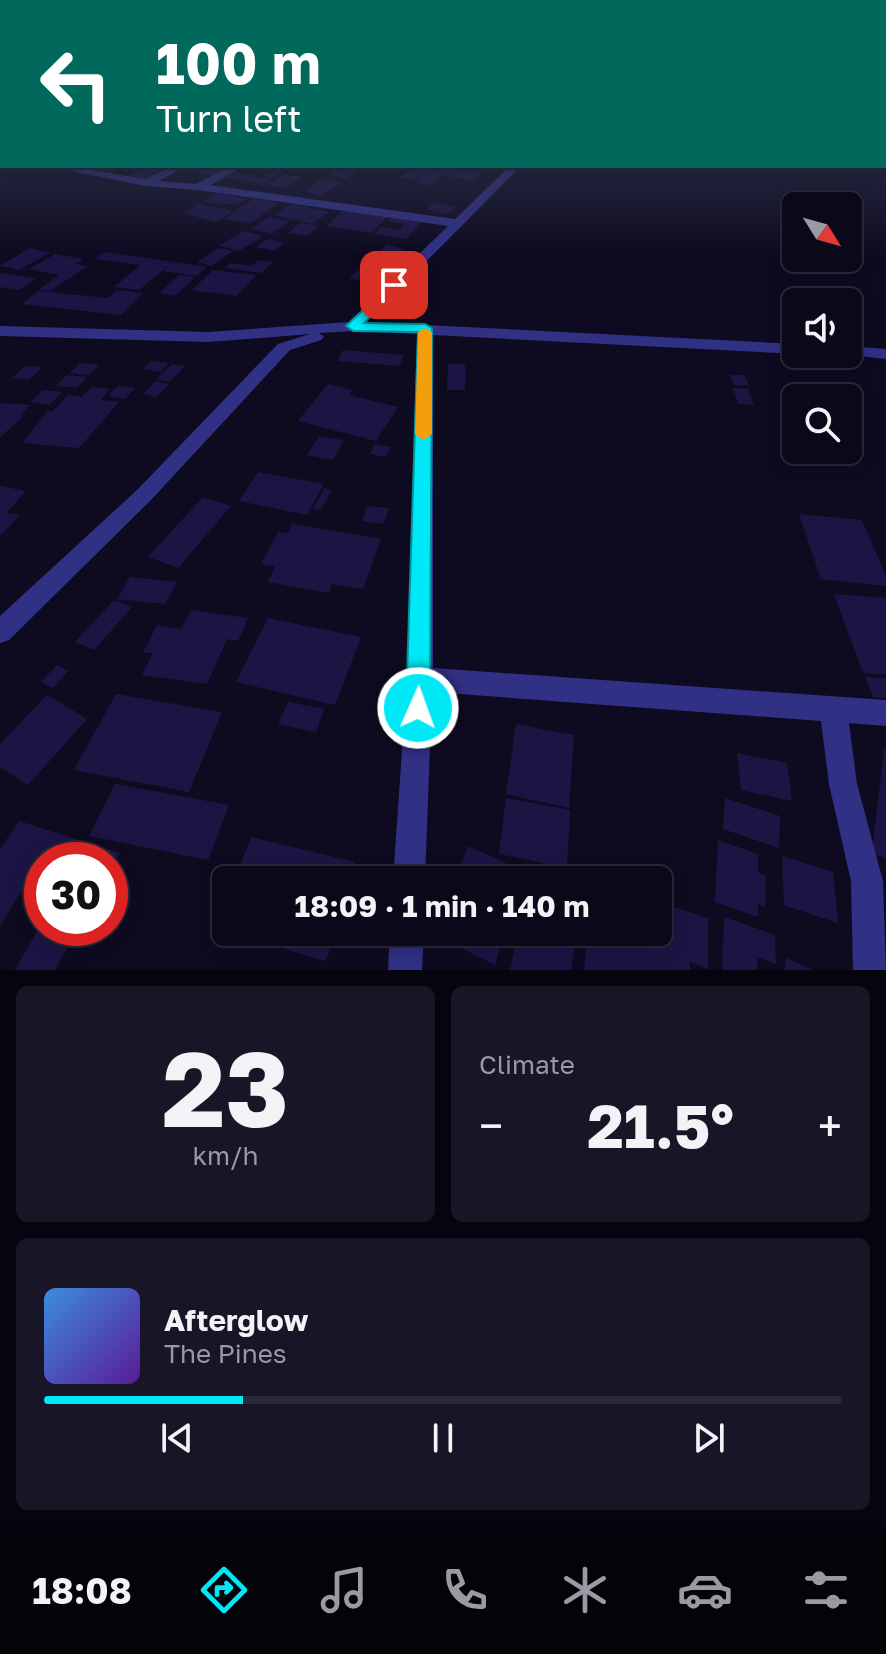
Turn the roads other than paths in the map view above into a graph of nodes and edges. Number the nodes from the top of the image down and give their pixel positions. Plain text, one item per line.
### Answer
1 (63, 168) edge
2 (177, 168) edge
3 (235, 168) edge
4 (514, 168) edge
5 (146, 183) junction
6 (198, 187) junction
7 (456, 223) junction
8 (353, 326) junction
9 (425, 328) junction
10 (0, 331) edge
11 (782, 348) edge
12 (862, 352) edge
13 (886, 354) edge
14 (0, 632) edge
15 (420, 679) junction
16 (833, 708) junction
17 (886, 713) edge
18 (410, 866) edge
19 (406, 946) edge
20 (876, 956) edge
21 (405, 970) edge

1 - 5 street
2 - 5 street
3 - 6 street
4 - 7 street
5 - 6 street
6 - 7 street
7 - 8 street
8 - 9 street
8 - 10 street
8 - 14 street
9 - 11 street
9 - 15 street
12 - 13 street
15 - 16 street
15 - 18 street
16 - 17 street
16 - 20 street
19 - 21 street

